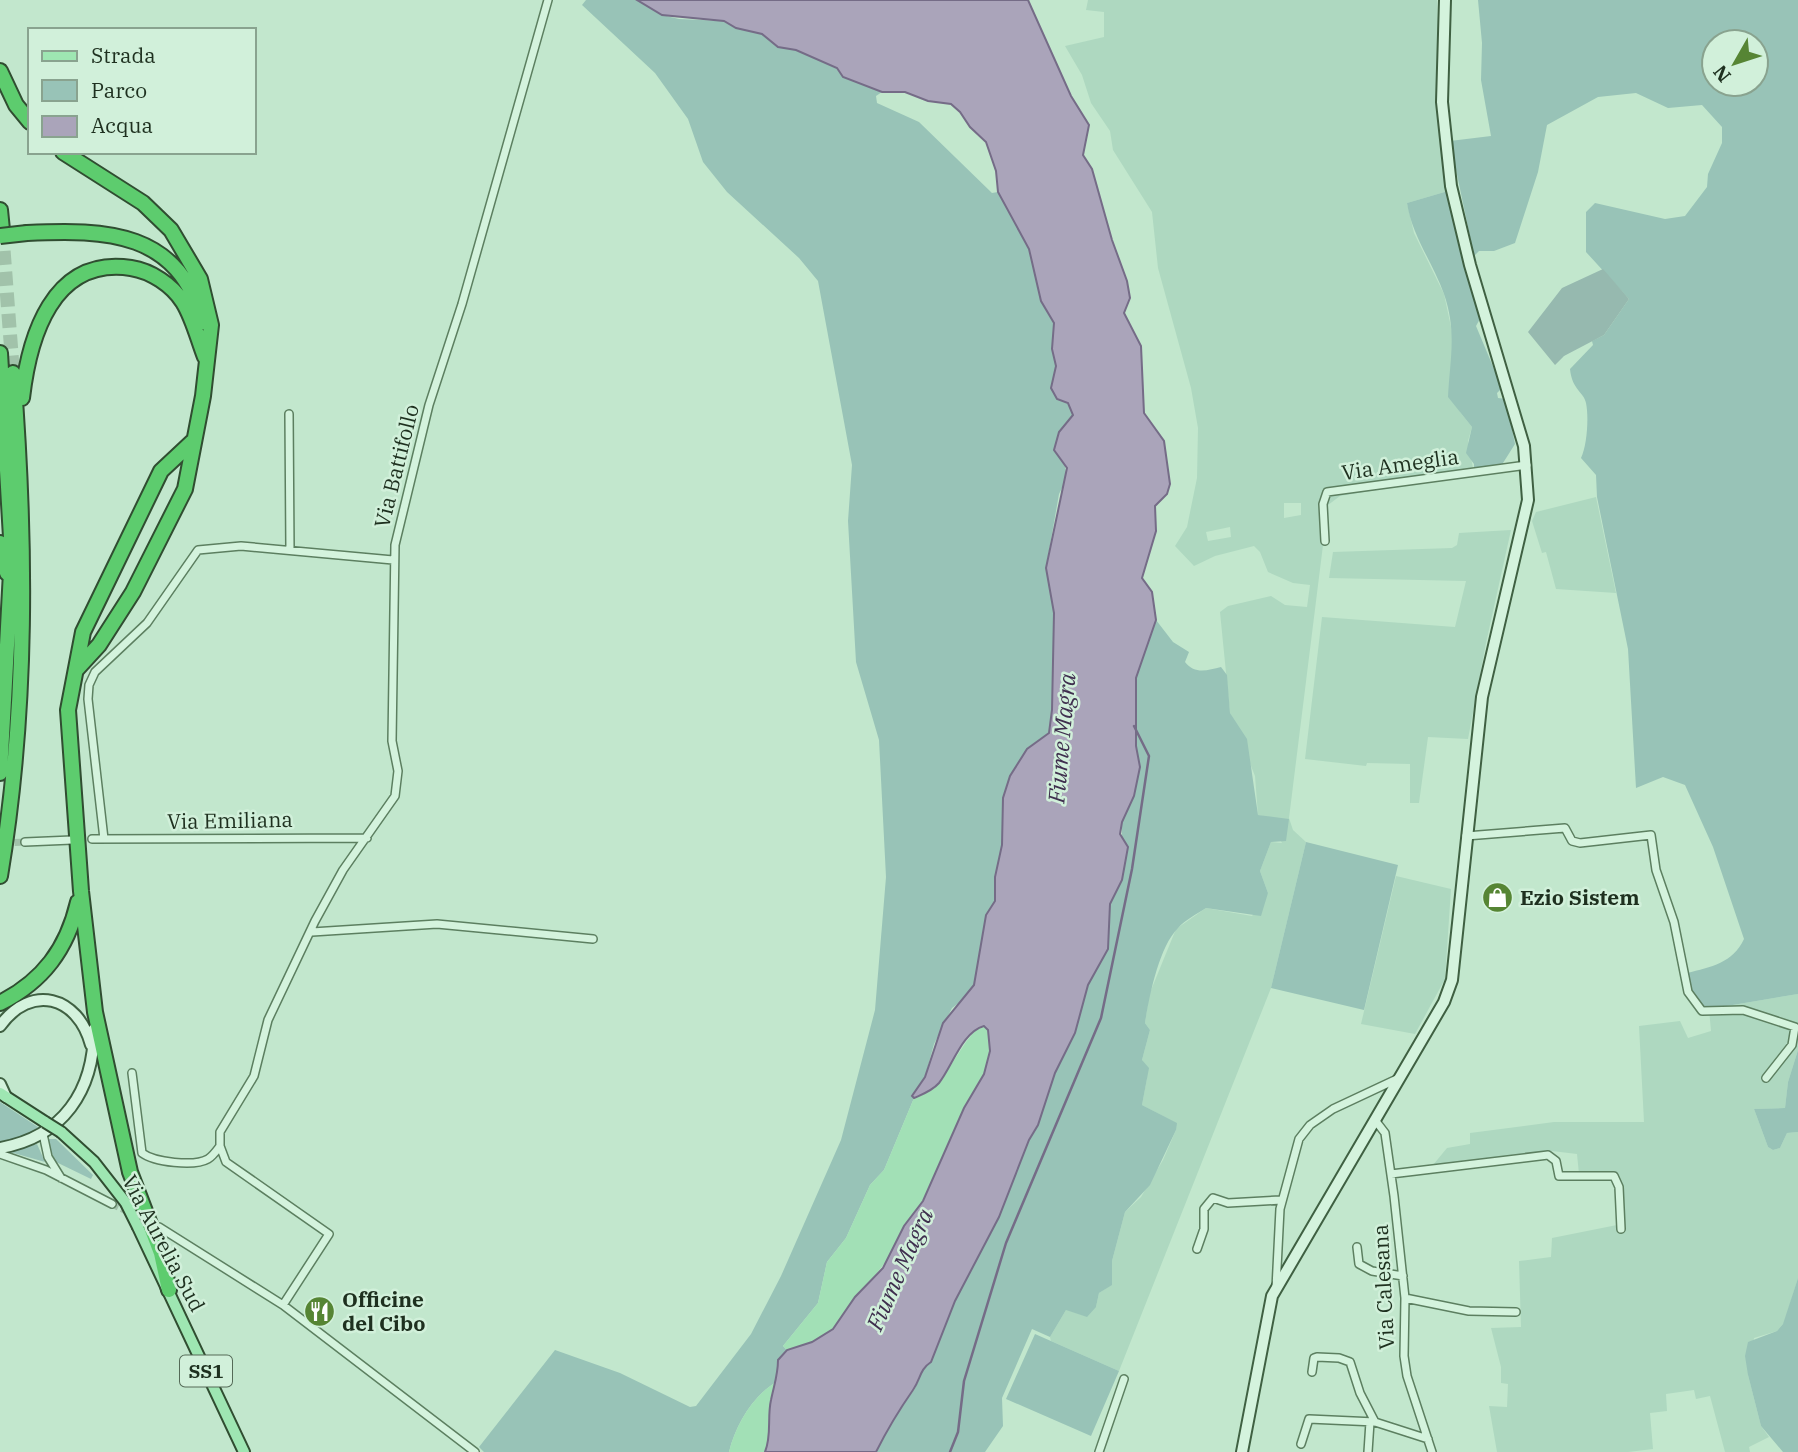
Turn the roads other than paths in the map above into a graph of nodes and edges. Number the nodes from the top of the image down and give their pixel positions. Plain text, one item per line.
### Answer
1 (548, 0) edge
2 (1445, 0) edge
3 (0, 71) edge
4 (28, 120) edge
5 (66, 154) edge
6 (0, 211) edge
7 (1, 233) edge
8 (0, 353) edge
9 (206, 358) junction
10 (13, 373) tunnel mouth
11 (289, 414) dead end
12 (18, 429) junction
13 (192, 442) junction
14 (1527, 465) junction
15 (1325, 541) dead end
16 (0, 544) edge
17 (290, 550) junction
18 (393, 560) junction
19 (12, 596) junction
20 (76, 670) junction
21 (0, 773) edge
22 (1466, 836) junction
23 (104, 838) junction
24 (367, 838) junction
25 (92, 839) dead end
26 (72, 840) dead end
27 (24, 842) tunnel mouth
28 (0, 876) edge
29 (81, 891) junction
30 (312, 932) junction
31 (593, 940) dead end
32 (0, 1003) edge
33 (95, 1012) junction
34 (0, 1026) edge
35 (92, 1052) junction
36 (132, 1073) dead end
37 (1399, 1078) junction
38 (1766, 1078) dead end
39 (0, 1084) edge
40 (3, 1095) edge
41 (1375, 1120) junction
42 (43, 1134) junction
43 (220, 1146) junction
44 (0, 1148) edge
45 (0, 1154) edge
46 (1391, 1174) junction
47 (62, 1178) junction
48 (1281, 1200) junction
49 (112, 1204) tunnel mouth
50 (159, 1227) dead end
51 (1621, 1229) dead end
52 (1357, 1247) dead end
53 (1197, 1249) dead end
54 (1404, 1276) junction
55 (1276, 1288) junction
56 (169, 1290) junction
57 (1405, 1298) junction
58 (283, 1305) junction
59 (1516, 1312) dead end
60 (1312, 1372) dead end
61 (1124, 1379) dead end
62 (1372, 1422) junction
63 (1428, 1439) junction
64 (1301, 1444) dead end
65 (243, 1452) edge
66 (475, 1452) edge
67 (1099, 1452) edge
68 (1242, 1452) edge
69 (1368, 1452) edge
70 (1432, 1452) edge

1 - 18 street, Via Battifollo
2 - 14 main road
3 - 4 highway
5 - 9 highway
6 - 7 highway
7 - 9 highway, bridge
8 - 19 highway
9 - 12 highway
9 - 13 highway
10 - 12 highway
11 - 17 street
12 - 28 highway
13 - 20 highway
13 - 20 highway
14 - 15 street, Via Ameglia
14 - 22 main road
16 - 19 highway
17 - 18 street
17 - 23 street
18 - 24 street, Via Battifollo
19 - 21 highway
20 - 29 highway
22 - 37 main road
22 - 38 street
23 - 24 street, Via Emiliana
23 - 25 street, Via Emiliana
24 - 30 street, Via Battifollo
26 - 27 street
29 - 32 highway
29 - 33 highway
30 - 31 street
30 - 43 street, Via Battifollo
33 - 35 main road
33 - 56 highway
34 - 35 main road
35 - 42 main road
36 - 43 street
37 - 41 main road
37 - 48 street
39 - 40 main road
40 - 56 main road, Via Aurelia Sud / SS1, bridge
41 - 46 street, Via Calesana
41 - 55 main road
42 - 44 main road
42 - 47 street
43 - 58 street
45 - 47 street
46 - 51 street
46 - 54 street, Via Calesana
47 - 49 street
48 - 53 street
48 - 55 street
50 - 58 street
52 - 54 street
54 - 57 street, Via Calesana
55 - 68 main road
56 - 65 main road, Via Aurelia Sud / SS1
57 - 59 street
57 - 63 street, Via Calesana
58 - 66 street
60 - 62 street
61 - 67 street
62 - 63 street
62 - 64 street
62 - 69 street
63 - 70 street, Via Calesana

